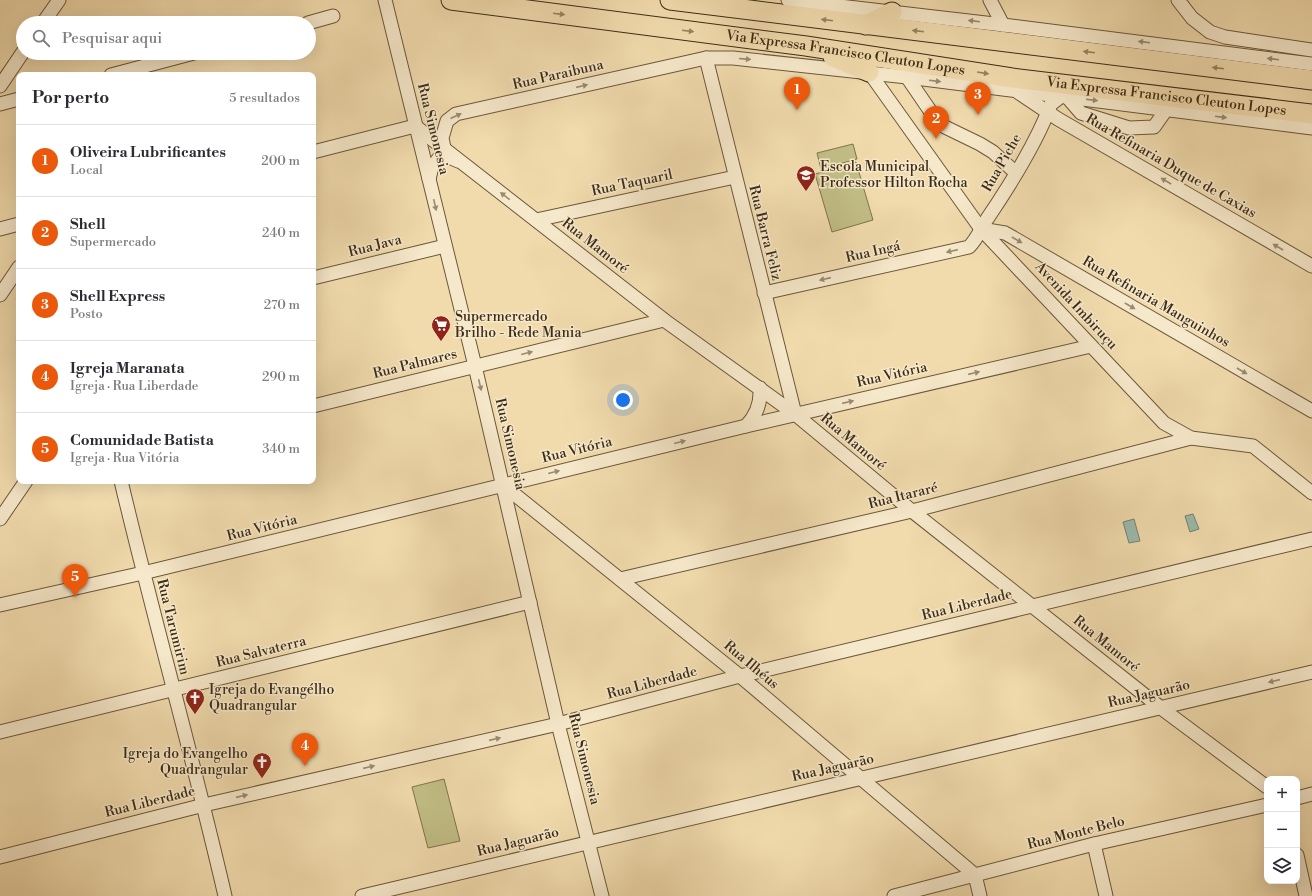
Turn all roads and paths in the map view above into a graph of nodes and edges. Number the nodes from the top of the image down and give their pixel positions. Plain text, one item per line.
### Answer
1 (48, 0) edge
2 (59, 0) edge
3 (385, 0) edge
4 (451, 0) edge
5 (670, 0) edge
6 (795, 0) edge
7 (990, 0) edge
8 (1178, 0) edge
9 (839, 3) edge
10 (889, 6) edge
11 (46, 16) edge
12 (48, 16) edge
13 (333, 16) dead end
14 (316, 21) edge
15 (866, 25) junction
16 (1003, 25) junction
17 (1210, 32) junction
18 (806, 46) junction
19 (1200, 50) junction
20 (1312, 50) edge
21 (706, 58) junction
22 (18, 60) edge
23 (168, 60) edge
24 (1312, 64) edge
25 (122, 72) edge
26 (869, 72) junction
27 (907, 77) junction
28 (1312, 80) edge
29 (0, 86) edge
30 (1016, 91) junction
31 (1064, 97) junction
32 (16, 100) edge
33 (0, 104) edge
34 (1166, 110) junction
35 (1048, 112) junction
36 (1312, 114) edge
37 (416, 126) junction
38 (1312, 128) edge
39 (444, 148) junction
40 (316, 151) edge
41 (462, 162) junction
42 (1016, 173) junction
43 (735, 177) junction
44 (429, 179) junction
45 (536, 220) junction
46 (16, 225) edge
47 (0, 229) edge
48 (981, 229) junction
49 (445, 246) junction
50 (1312, 266) edge
51 (16, 271) edge
52 (316, 277) edge
53 (764, 293) junction
54 (0, 295) edge
55 (664, 320) junction
56 (1091, 346) junction
57 (475, 366) junction
58 (760, 388) junction
59 (316, 405) edge
60 (1312, 411) edge
61 (795, 414) junction
62 (746, 426) junction
63 (1191, 438) junction
64 (533, 478) junction
65 (24, 484) edge
66 (122, 484) edge
67 (503, 485) junction
68 (1312, 493) edge
69 (519, 497) junction
70 (532, 507) junction
71 (912, 511) junction
72 (512, 514) junction
73 (0, 519) edge
74 (1312, 539) edge
75 (143, 573) junction
76 (620, 579) junction
77 (530, 602) junction
78 (0, 605) edge
79 (1034, 606) junction
80 (1312, 672) edge
81 (740, 676) junction
82 (173, 690) junction
83 (1164, 707) junction
84 (558, 724) junction
85 (0, 732) edge
86 (861, 779) junction
87 (1264, 785) edge
88 (1312, 794) edge
89 (1300, 797) edge
90 (204, 805) junction
91 (1264, 806) edge
92 (588, 841) junction
93 (1094, 844) junction
94 (0, 857) edge
95 (1300, 869) edge
96 (975, 875) junction
97 (225, 896) edge
98 (362, 896) edge
99 (602, 896) edge
100 (894, 896) edge
101 (980, 896) edge
102 (1106, 896) edge
103 (1306, 896) edge

1 - 11 street
2 - 12 street
3 - 37 street, Rua Simonesia
4 -> 18 highway, Via Expressa Francisco Cleuton Lopes
15 -> 5 highway, Via Expressa Francisco Cleuton Lopes
6 - 9 street
7 - 16 street
8 - 17 street
9 - 10 street
10 - 15 highway
16 -> 10 street
13 - 14 street
28 -> 15 highway, Via Expressa Francisco Cleuton Lopes
19 -> 16 street
17 - 19 street
17 - 20 street
18 - 26 highway
18 -> 36 highway, Via Expressa Francisco Cleuton Lopes
24 -> 19 street
21 -> 26 street, Rua Paraibuna
39 -> 21 street, Rua Paraibuna
21 - 43 street, Rua Barra Feliz
22 - 29 street
23 - 25 street
26 - 27 street, Rua Paraibuna
26 - 48 street, Avenida Imbiruçu
27 -> 30 street, Rua Paraibuna
27 - 42 street
30 - 31 street, Rua Paraibuna
30 - 35 street, Rua Refinaria Duque de Caxias
31 -> 34 street, Rua Paraibuna
31 - 34 street
31 - 35 street, Rua Piche
32 - 33 street
34 -> 38 street, Rua Paraibuna
35 - 42 street, Rua Piche
50 -> 35 street, Rua Refinaria Duque de Caxias
37 - 39 street, Rua Mamoré
37 - 40 street
37 - 44 street, Rua Simonesia
39 - 41 street, Rua Mamoré
41 - 44 street
45 -> 41 street, Rua Mamoré
42 - 48 street, Rua Piche
43 - 45 street, Rua Taquaril
43 - 53 street, Rua Barra Feliz
44 -> 49 street, Rua Simonesia
45 - 55 street, Rua Mamoré
46 - 47 street
48 -> 53 street, Rua Ingá
48 - 56 street, Avenida Imbiruçu
48 -> 60 street, Rua Refinaria Manguinhos
49 - 52 street, Rua Java
49 - 57 street, Rua Simonesia
51 - 54 street
53 - 61 street, Rua Barra Feliz
57 -> 55 street, Rua Palmares
55 - 58 street, Rua Mamoré
61 -> 56 street, Rua Vitória
56 - 63 street, Avenida Imbiruçu
57 - 59 street, Rua Palmares
57 -> 67 street, Rua Simonesia
58 - 61 street, Rua Mamoré
58 - 62 street
61 - 62 street, Rua Vitória
61 - 71 street, Rua Mamoré
64 -> 62 street, Rua Vitória
63 - 68 street, Avenida Imbiruçu
63 - 71 street, Rua Itararé
64 - 67 street, Rua Vitória
64 - 69 street
65 - 73 street
66 - 75 street, Rua Tarumirim
67 - 69 street, Rua Ilhéus
67 - 72 street, Rua Simonesia
67 - 75 street, Rua Vitória
69 - 70 street, Rua Ilhéus
69 - 72 street
70 - 72 street
70 - 76 street, Rua Ilhéus
71 - 76 street, Rua Itararé
71 - 79 street, Rua Mamoré
72 - 77 street, Rua Simonesia
74 - 79 street, Rua Liberdade
75 - 78 street, Rua Vitória
75 - 82 street, Rua Tarumirim
76 - 81 street, Rua Ilhéus
77 - 82 street, Rua Salvaterra
77 - 84 street, Rua Simonesia
79 - 81 street, Rua Liberdade
79 - 83 street, Rua Mamoré
80 -> 83 street, Rua Jaguarão
81 - 84 street, Rua Liberdade
81 - 86 street, Rua Ilhéus
82 - 85 street, Rua Salvaterra
82 - 90 street, Rua Tarumirim
83 - 86 street, Rua Jaguarão
83 - 87 street, Rua Mamoré
90 -> 84 street, Rua Liberdade
84 - 92 street, Rua Simonesia
86 - 92 street, Rua Jaguarão
86 - 96 street, Rua Ilhéus
88 - 89 street
90 - 94 street, Rua Liberdade
90 - 97 street, Rua Tarumirim
91 - 93 street, Rua Monte Belo
92 - 98 street, Rua Jaguarão
92 - 99 street, Rua Simonesia
93 - 96 street, Rua Monte Belo
93 - 102 street
95 - 103 street
96 - 100 street, Rua Monte Belo
96 - 101 street

